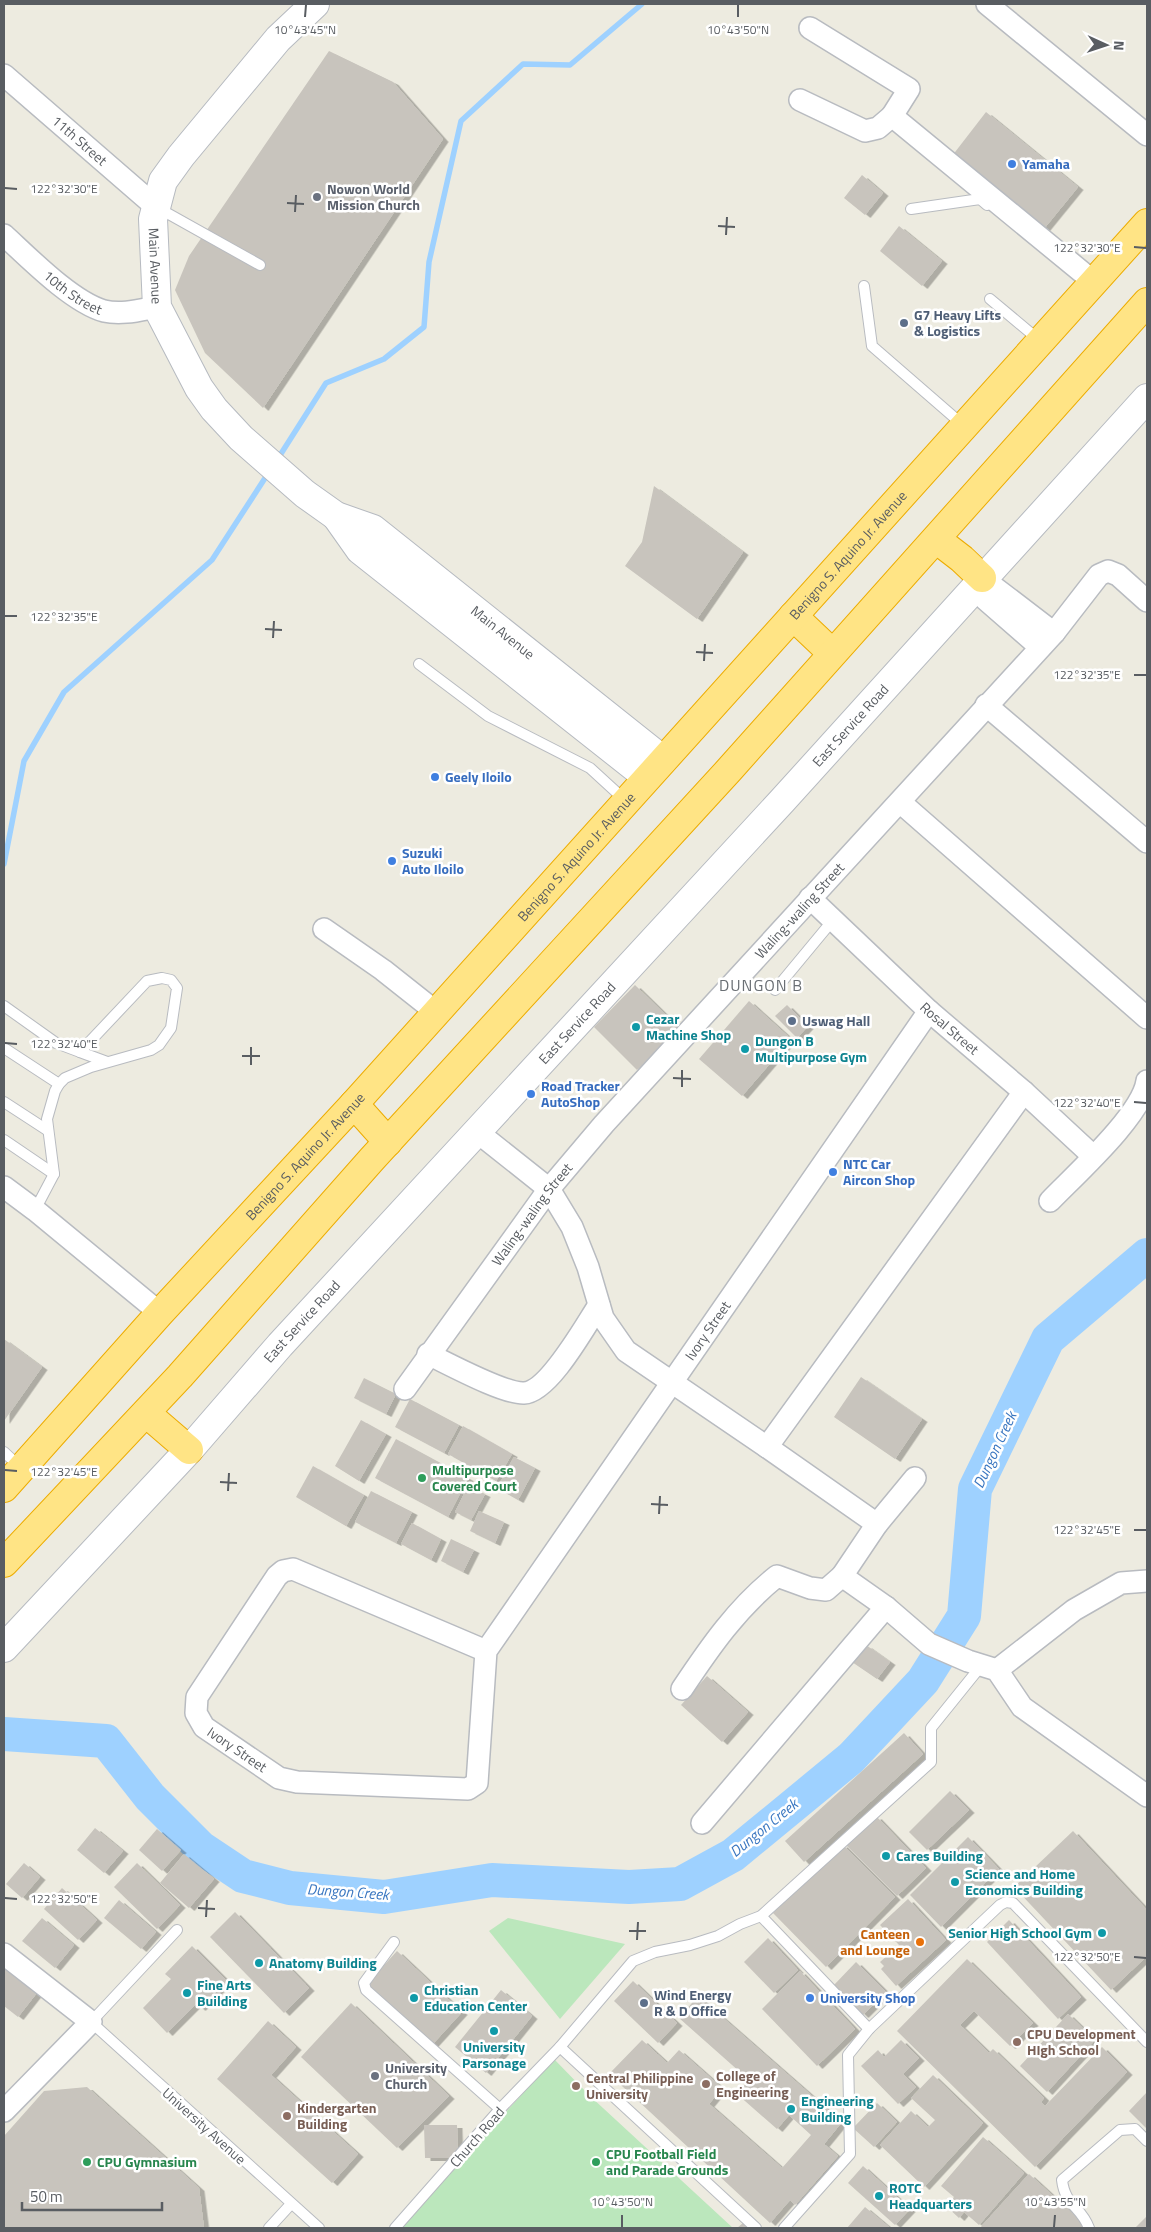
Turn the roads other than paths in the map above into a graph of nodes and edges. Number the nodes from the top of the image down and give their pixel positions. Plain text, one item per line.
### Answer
1 (315, 4) edge
2 (987, 4) edge
3 (810, 28) dead end
4 (4, 75) edge
5 (800, 100) dead end
6 (892, 116) junction
7 (1147, 135) edge
8 (155, 206) junction
9 (911, 209) dead end
10 (1147, 223) edge
11 (4, 235) edge
12 (260, 265) dead end
13 (1091, 284) junction
14 (864, 286) dead end
15 (990, 299) dead end
16 (1147, 302) edge
17 (157, 307) junction
18 (1042, 342) junction
19 (1144, 408) edge
20 (965, 427) junction
21 (936, 539) junction
22 (982, 578) junction
23 (1147, 601) edge
24 (793, 616) junction
25 (1047, 640) junction
26 (832, 653) junction
27 (420, 664) dead end
28 (986, 705) junction
29 (655, 769) junction
30 (626, 802) junction
31 (900, 802) junction
32 (1147, 842) edge
33 (810, 898) junction
34 (833, 920) junction
35 (324, 929) dead end
36 (775, 990) dead end
37 (4, 1006) edge
38 (929, 1011) junction
39 (436, 1012) junction
40 (1147, 1018) edge
41 (4, 1048) edge
42 (80, 1052) junction
43 (107, 1062) junction
44 (1147, 1081) edge
45 (59, 1084) junction
46 (1024, 1092) junction
47 (4, 1102) edge
48 (354, 1104) junction
49 (47, 1130) junction
50 (476, 1131) junction
51 (4, 1140) edge
52 (388, 1142) junction
53 (1093, 1156) junction
54 (54, 1174) junction
55 (4, 1187) edge
56 (549, 1189) junction
57 (1050, 1201) dead end
58 (35, 1210) junction
59 (599, 1305) junction
60 (160, 1313) junction
61 (428, 1354) junction
62 (671, 1380) junction
63 (405, 1389) dead end
64 (146, 1413) junction
65 (767, 1447) junction
66 (189, 1450) junction
67 (10, 1470) edge
68 (915, 1478) dead end
69 (877, 1524) junction
70 (4, 1563) edge
71 (842, 1576) junction
72 (1147, 1581) edge
73 (886, 1607) junction
74 (4, 1648) edge
75 (486, 1651) junction
76 (982, 1666) junction
77 (682, 1689) dead end
78 (1147, 1796) edge
79 (702, 1823) dead end
80 (761, 1916) junction
81 (177, 1930) dead end
82 (394, 1942) dead end
83 (4, 1954) edge
84 (91, 2022) junction
85 (869, 2029) junction
86 (1147, 2042) edge
87 (560, 2047) junction
88 (500, 2109) junction
89 (4, 2111) edge
90 (1147, 2141) edge
91 (291, 2204) junction
92 (269, 2228) edge
93 (319, 2228) edge
94 (395, 2228) edge
95 (756, 2228) edge
96 (784, 2228) edge
97 (1090, 2228) edge

1 - 8 street, Main Avenue
2 - 7 street
3 - 6 street
4 - 8 street, 11th Street
5 - 6 street
6 - 13 street
8 - 12 lane
8 - 17 street, Main Avenue
9 - 13 lane
10 - 13 highway, Benigno S. Aquino Jr. Avenue
11 - 17 street, 10th Street
13 - 18 highway, Benigno S. Aquino Jr. Avenue
14 - 20 lane
15 - 18 lane
16 - 21 highway
17 - 29 street, Main Avenue
18 - 20 highway, Benigno S. Aquino Jr. Avenue
19 - 22 street, East Service Road
20 - 24 highway, Benigno S. Aquino Jr. Avenue
21 - 22 highway
21 - 26 highway
22 - 25 street
22 - 50 street, East Service Road
23 - 25 street, Waling-waling Street
24 - 26 highway
24 - 29 highway, Benigno S. Aquino Jr. Avenue
25 - 28 street, Waling-waling Street
26 - 52 highway
27 - 30 lane
28 - 31 street, Waling-waling Street
28 - 32 street
29 - 30 highway, Benigno S. Aquino Jr. Avenue
30 - 39 highway, Benigno S. Aquino Jr. Avenue
31 - 33 street, Waling-waling Street
31 - 40 street
33 - 34 street, Rosal Street
33 - 56 street, Waling-waling Street
34 - 36 lane
34 - 38 street, Rosal Street
35 - 39 street
37 - 42 lane
38 - 46 street, Rosal Street
38 - 62 street, Ivory Street
39 - 48 highway, Benigno S. Aquino Jr. Avenue
41 - 45 lane
42 - 43 lane
42 - 43 lane
43 - 45 lane
44 - 53 street
45 - 49 lane
46 - 53 street, Rosal Street
46 - 65 street
47 - 49 lane
48 - 52 highway
48 - 60 highway, Benigno S. Aquino Jr. Avenue
49 - 54 lane
50 - 56 street
50 - 66 street, East Service Road
51 - 54 lane
52 - 64 highway
53 - 57 street
54 - 58 lane
55 - 58 street
56 - 59 street
56 - 61 street, Waling-waling Street
58 - 60 street
59 - 61 street
59 - 62 street
60 - 67 highway, Benigno S. Aquino Jr. Avenue
61 - 63 street, Waling-waling Street
62 - 65 street
62 - 75 street, Ivory Street
64 - 66 highway
64 - 70 highway
65 - 69 street
66 - 74 street, East Service Road
68 - 69 street
69 - 71 street
71 - 73 street
71 - 77 street
72 - 76 street
73 - 76 street
73 - 79 street
75 - 75 street, Ivory Street
76 - 78 street
76 - 80 lane
80 - 85 lane
80 - 87 lane, Church Road
81 - 84 lane
82 - 88 lane
83 - 84 street
84 - 89 street
84 - 91 lane, University Avenue
85 - 86 lane
85 - 96 lane
87 - 88 lane, Church Road
87 - 95 lane
88 - 94 lane, Church Road
90 - 97 lane
91 - 92 lane
91 - 93 lane, University Avenue

